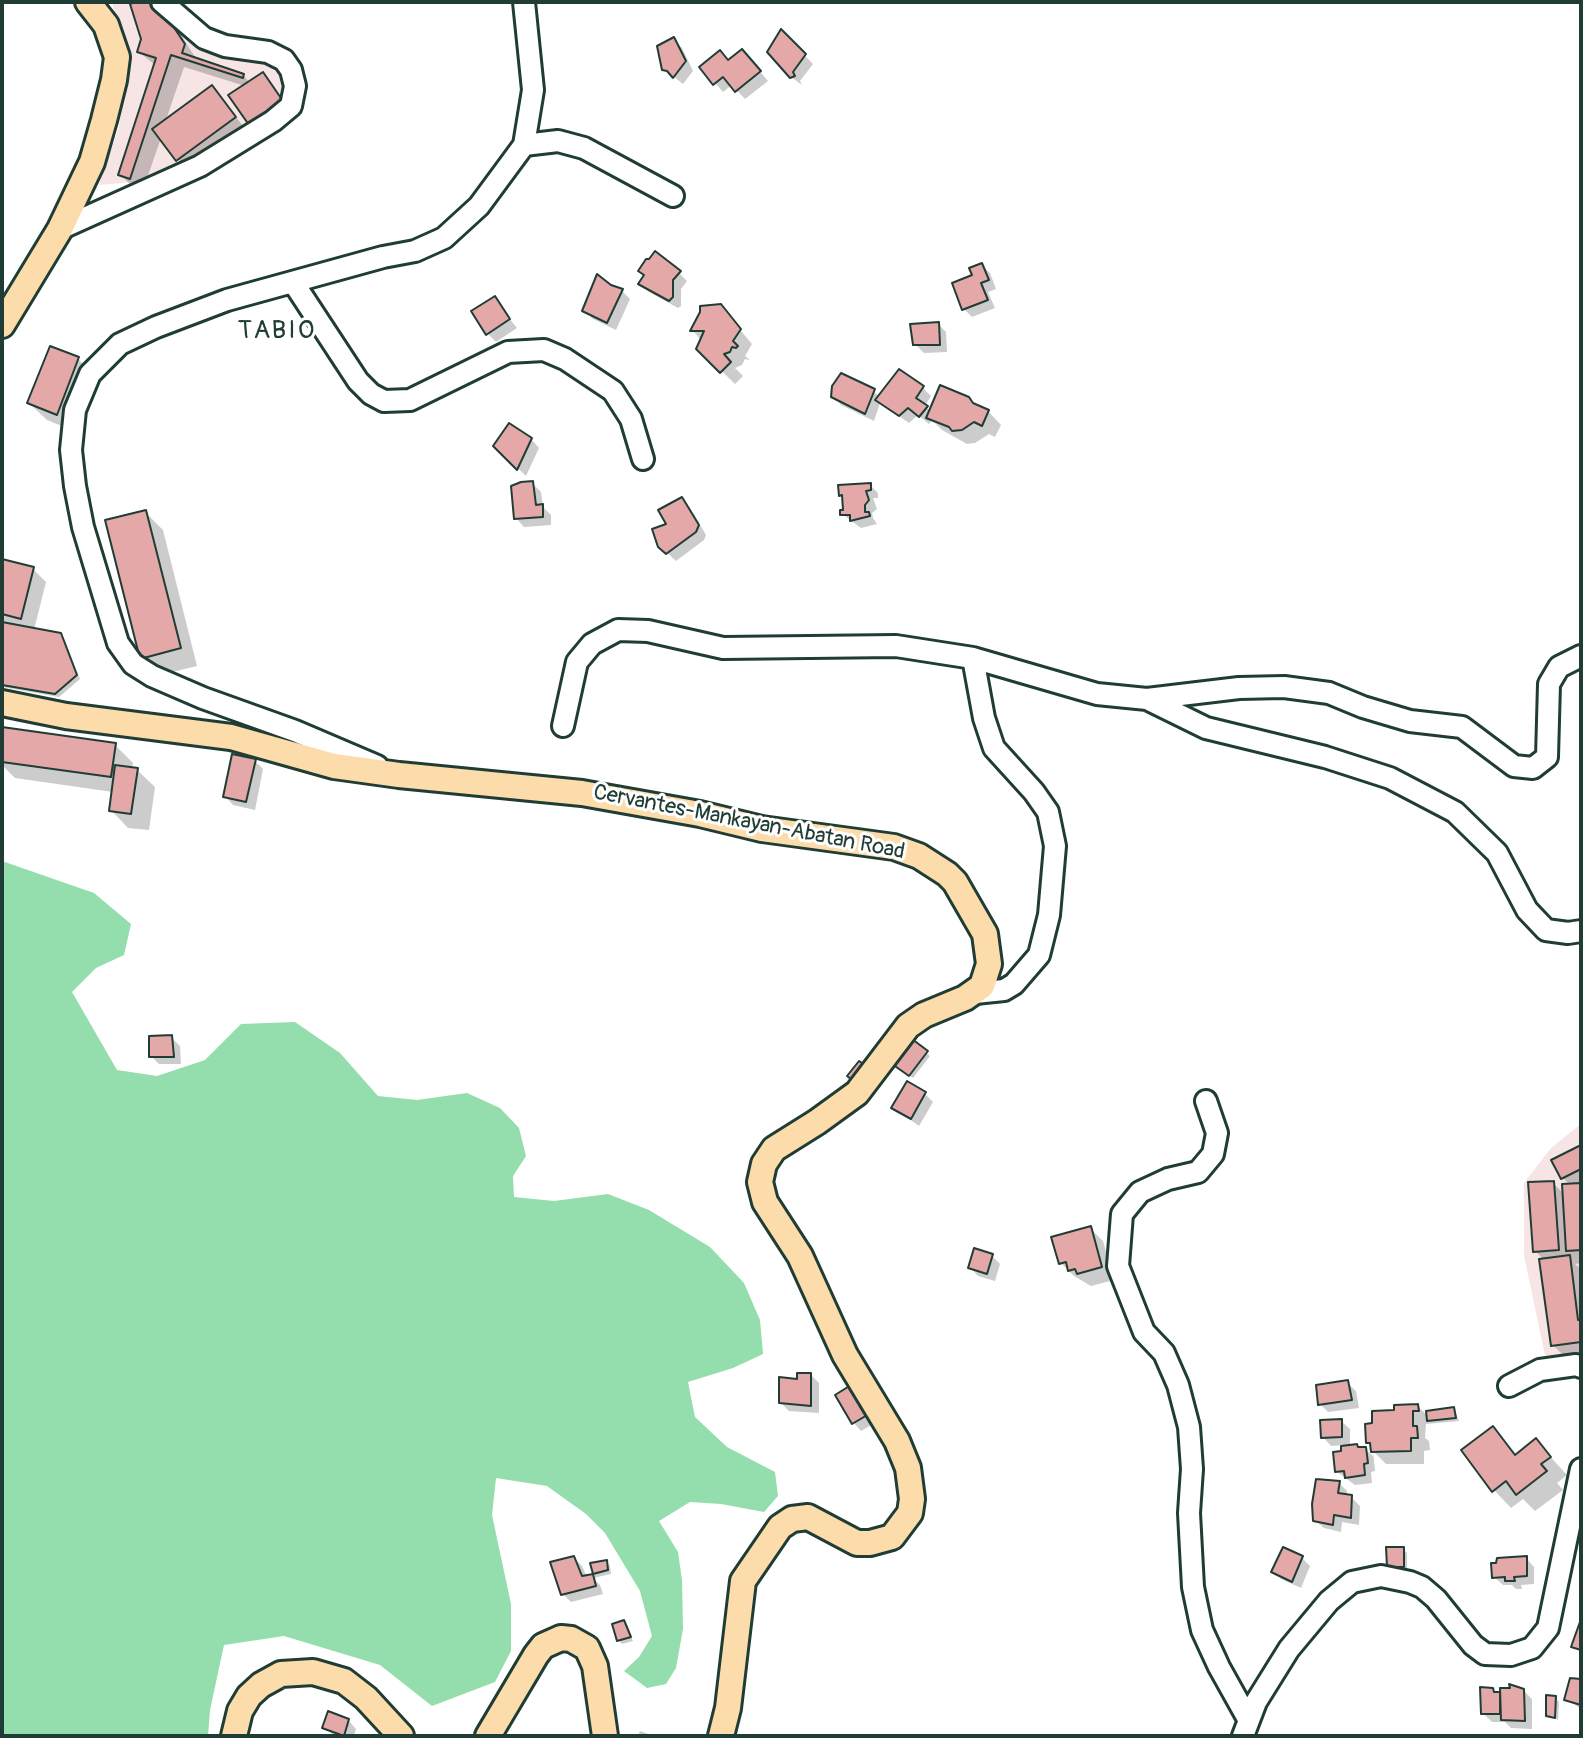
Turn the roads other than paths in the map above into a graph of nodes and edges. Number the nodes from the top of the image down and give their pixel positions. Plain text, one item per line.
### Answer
1 (88, 2) edge
2 (162, 2) edge
3 (524, 2) edge
4 (524, 145) junction
5 (673, 196) dead end
6 (60, 229) junction
7 (293, 282) junction
8 (2, 325) edge
9 (643, 459) dead end
10 (1581, 656) edge
11 (973, 658) junction
12 (1147, 699) junction
13 (2, 703) edge
14 (563, 726) dead end
15 (399, 775) junction
16 (1581, 931) edge
17 (975, 993) junction
18 (1206, 1101) dead end
19 (1581, 1367) edge
20 (1509, 1386) dead end
21 (1581, 1469) edge
22 (1245, 1728) edge
23 (234, 1736) edge
24 (401, 1736) edge
25 (488, 1736) edge
26 (605, 1736) edge
27 (721, 1736) edge

1 - 6 main road
2 - 6 street
3 - 4 street
4 - 5 street
4 - 7 street
6 - 8 main road
7 - 9 street
7 - 15 street
10 - 12 street
11 - 12 street
11 - 14 street
11 - 17 street
12 - 16 street
13 - 15 main road, Cervantes-Mankayan-Abatan Road
15 - 17 main road, Cervantes-Mankayan-Abatan Road
17 - 27 main road
18 - 22 street
19 - 20 street
21 - 22 street
23 - 24 main road
25 - 26 main road

